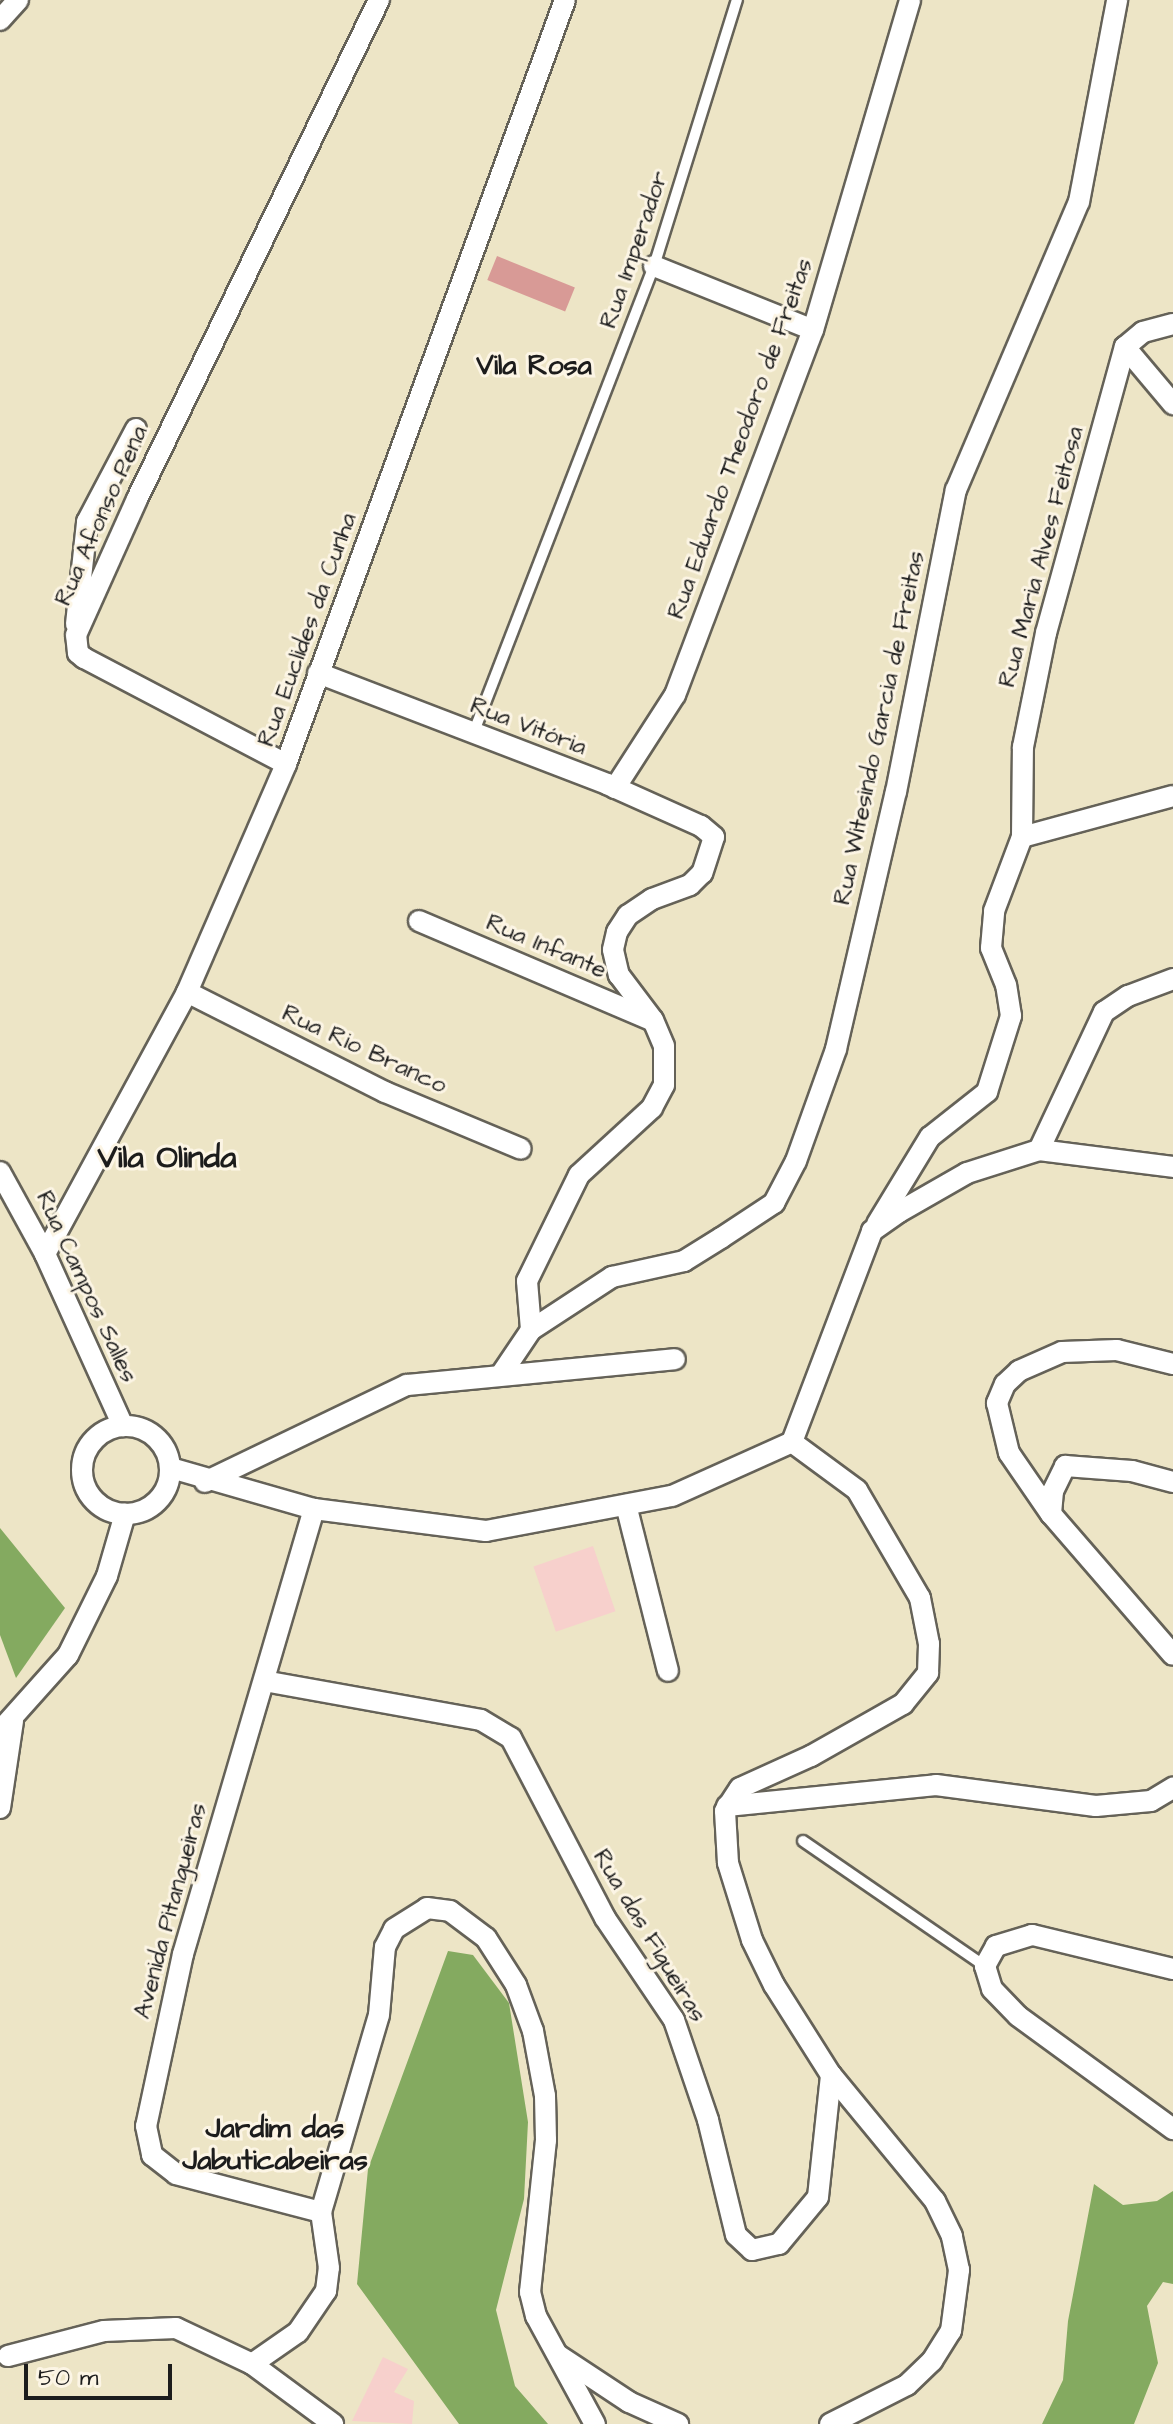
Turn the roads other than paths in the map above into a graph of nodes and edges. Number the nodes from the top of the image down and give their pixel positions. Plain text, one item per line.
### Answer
1 (18, 0) edge
2 (379, 0) edge
3 (565, 0) edge
4 (737, 0) edge
5 (910, 0) edge
6 (1117, 0) edge
7 (0, 20) edge
8 (654, 266) junction
9 (1173, 324) edge
10 (813, 330) junction
11 (1125, 347) junction
12 (1173, 404) edge
13 (136, 429) dead end
14 (76, 635) junction
15 (318, 673) junction
16 (473, 734) junction
17 (286, 764) junction
18 (615, 788) junction
19 (1173, 796) edge
20 (1022, 837) junction
21 (419, 921) dead end
22 (1173, 979) edge
23 (187, 992) junction
24 (653, 1020) junction
25 (521, 1149) dead end
26 (1039, 1150) junction
27 (1173, 1167) edge
28 (0, 1172) edge
29 (872, 1231) junction
30 (45, 1254) junction
31 (531, 1330) junction
32 (675, 1359) dead end
33 (1173, 1364) edge
34 (502, 1373) junction
35 (123, 1426) junction
36 (792, 1442) junction
37 (171, 1468) junction
38 (205, 1482) junction
39 (1173, 1482) edge
40 (626, 1505) junction
41 (314, 1509) junction
42 (125, 1514) junction
43 (1051, 1514) junction
44 (1173, 1655) edge
45 (668, 1671) dead end
46 (264, 1681) junction
47 (6, 1726) edge
48 (1173, 1788) edge
49 (727, 1806) junction
50 (0, 1808) edge
51 (803, 1841) dead end
52 (985, 1966) junction
53 (1173, 1969) edge
54 (831, 2075) junction
55 (1173, 2129) edge
56 (321, 2212) junction
57 (558, 2355) junction
58 (8, 2356) dead end
59 (252, 2364) junction
60 (333, 2424) edge
61 (595, 2424) edge
62 (678, 2424) edge
63 (830, 2424) edge

1 - 7 street
2 - 14 street, Rua Afonso Pena
3 - 15 street, Rua Euclides da Cunha
4 - 8 lane, Rua Imperador
5 - 10 street, Rua Eduardo Theodoro de Freitas
6 - 31 street, Rua Witesindo Garcia de Freitas
8 - 10 street
8 - 16 lane, Rua Imperador
9 - 11 street
10 - 18 street, Rua Eduardo Theodoro de Freitas
11 - 12 street
11 - 20 street, Rua Maria Alves Feitosa
13 - 14 street
14 - 17 street, Rua Afonso Pena
15 - 16 street, Rua Vitória
15 - 17 street, Rua Euclides da Cunha
16 - 18 street, Rua Vitória
17 - 23 street, Rua Euclides da Cunha
18 - 24 street, Rua Vitória
19 - 20 street
20 - 29 street
21 - 24 street, Rua Infante
22 - 26 street
23 - 25 street, Rua Rio Branco
23 - 30 street, Rua Euclides da Cunha
24 - 31 street
26 - 27 street
26 - 29 street
28 - 30 street, Rua Campos Salles
29 - 36 street
30 - 35 street, Rua Campos Salles
31 - 34 street
32 - 34 street
33 - 43 street
34 - 38 street
35 - 37 street
35 - 42 street
36 - 40 street
36 - 49 street
37 - 38 street
37 - 42 street
38 - 41 street
39 - 43 street
40 - 41 street
40 - 45 street
41 - 46 street, Avenida Pitangueiras
42 - 47 street
43 - 44 street
46 - 54 street, Rua das Figueiras
46 - 56 street, Avenida Pitangueiras
47 - 50 street
48 - 49 street
49 - 54 street
51 - 52 lane
52 - 53 street
52 - 55 street
54 - 63 street
56 - 57 street
56 - 59 street
57 - 61 street
57 - 62 street
58 - 59 street
59 - 60 street

